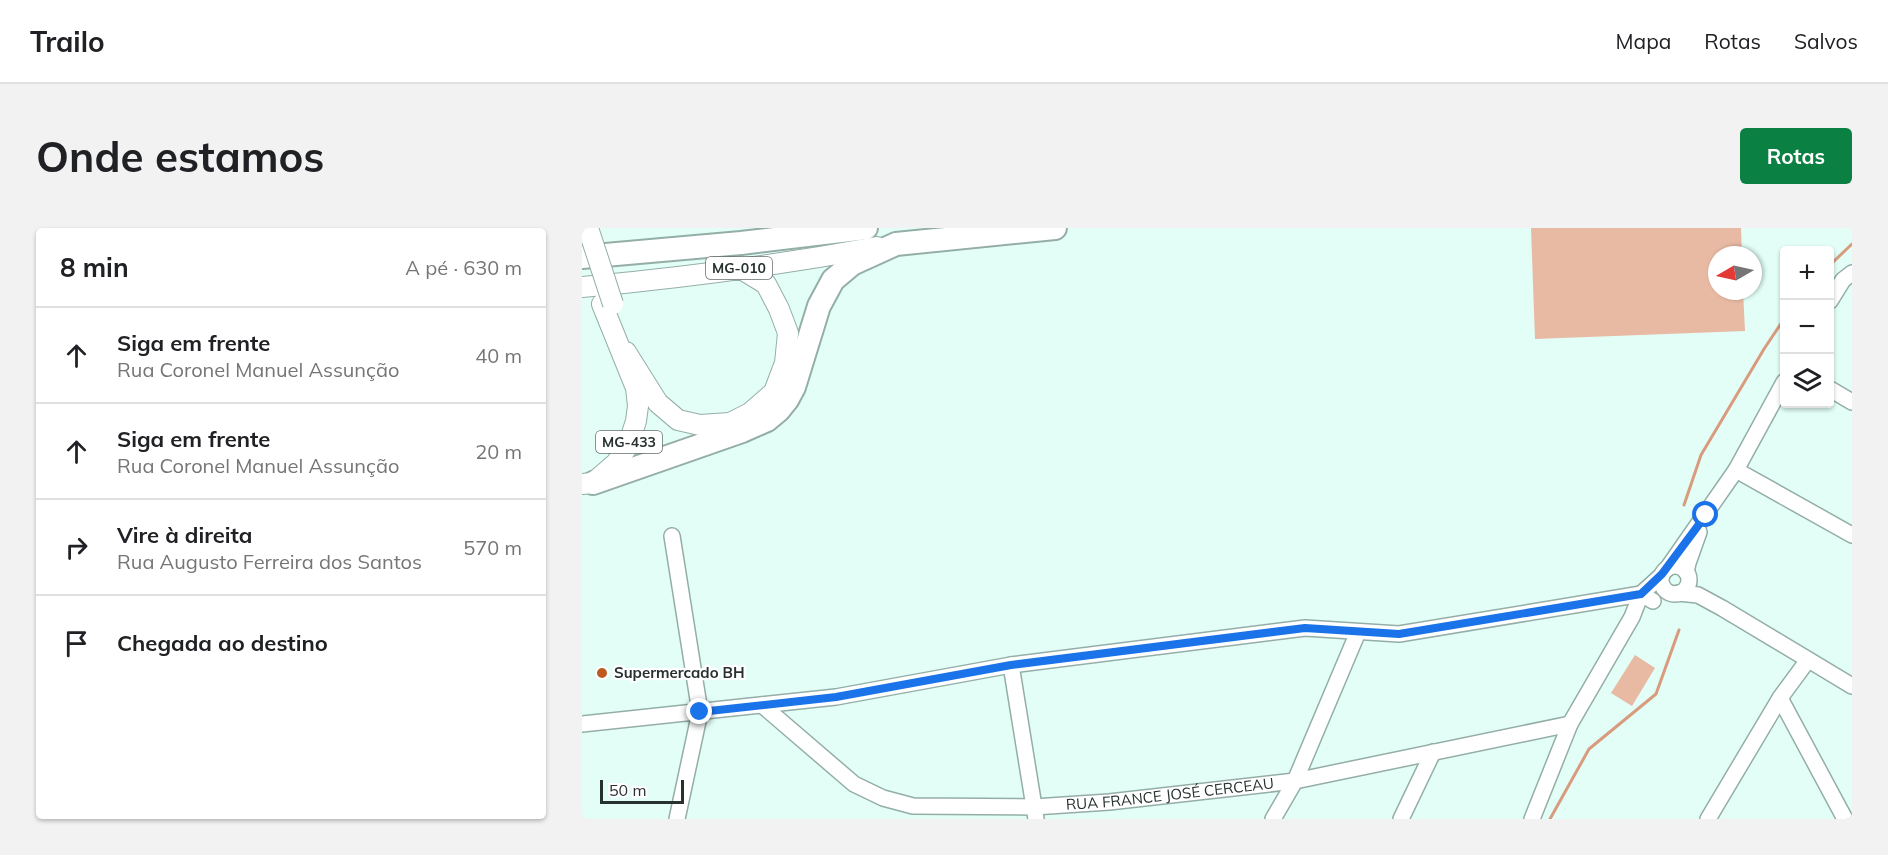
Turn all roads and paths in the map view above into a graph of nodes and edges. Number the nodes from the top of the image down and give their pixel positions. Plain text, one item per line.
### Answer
1 (588, 228) edge
2 (866, 228) edge
3 (1055, 228) edge
4 (582, 244) edge
5 (896, 244) junction
6 (582, 256) edge
7 (721, 270) junction
8 (1852, 273) edge
9 (582, 287) edge
10 (1834, 294) edge
11 (608, 304) junction
12 (626, 352) junction
13 (636, 388) junction
14 (1780, 391) edge
15 (1834, 391) edge
16 (1852, 402) edge
17 (1736, 470) junction
18 (587, 484) edge
19 (1706, 515) junction
20 (1852, 535) edge
21 (672, 536) dead end
22 (1664, 572) junction
23 (1687, 573) junction
24 (1675, 593) junction
25 (1647, 598) junction
26 (1722, 608) junction
27 (1359, 632) junction
28 (1808, 660) junction
29 (1011, 665) junction
30 (1852, 686) edge
31 (1780, 698) junction
32 (762, 705) junction
33 (700, 712) junction
34 (582, 724) edge
35 (1570, 724) junction
36 (1433, 752) junction
37 (1295, 781) junction
38 (1035, 813) edge
39 (677, 819) edge
40 (1274, 819) edge
41 (1401, 819) edge
42 (1532, 819) edge
43 (1708, 819) edge
44 (1845, 819) edge

1 - 11 main road, MG-433, bridge
2 - 6 highway, MG-010
3 - 5 highway
4 - 11 main road, MG-433
5 - 7 main road, MG-010
5 - 18 highway
7 - 9 main road, MG-010
7 - 12 main road
8 - 10 street
11 - 12 main road, MG-433
11 - 13 main road, MG-433
12 - 13 main road, MG-433
13 - 18 main road, MG-433
14 - 17 street
15 - 16 street
17 - 19 street
17 - 20 street
19 - 22 street
19 - 23 street
21 - 33 street
22 - 23 street
22 - 24 street
22 - 25 street
23 - 24 street
23 - 26 street
24 - 25 street
24 - 26 street
25 - 27 street
25 - 35 street
26 - 28 street
27 - 29 street
27 - 37 street
28 - 30 street
28 - 31 street
29 - 32 street
29 - 38 street
31 - 43 street
31 - 44 street
32 - 33 street
32 - 38 street, RUA FRANCE JOSÉ CERCEAU
33 - 34 street
33 - 39 street
35 - 36 street, RUA FRANCE JOSÉ CERCEAU
35 - 42 street
36 - 37 street, RUA FRANCE JOSÉ CERCEAU
36 - 41 street
37 - 38 street, RUA FRANCE JOSÉ CERCEAU
37 - 40 street

